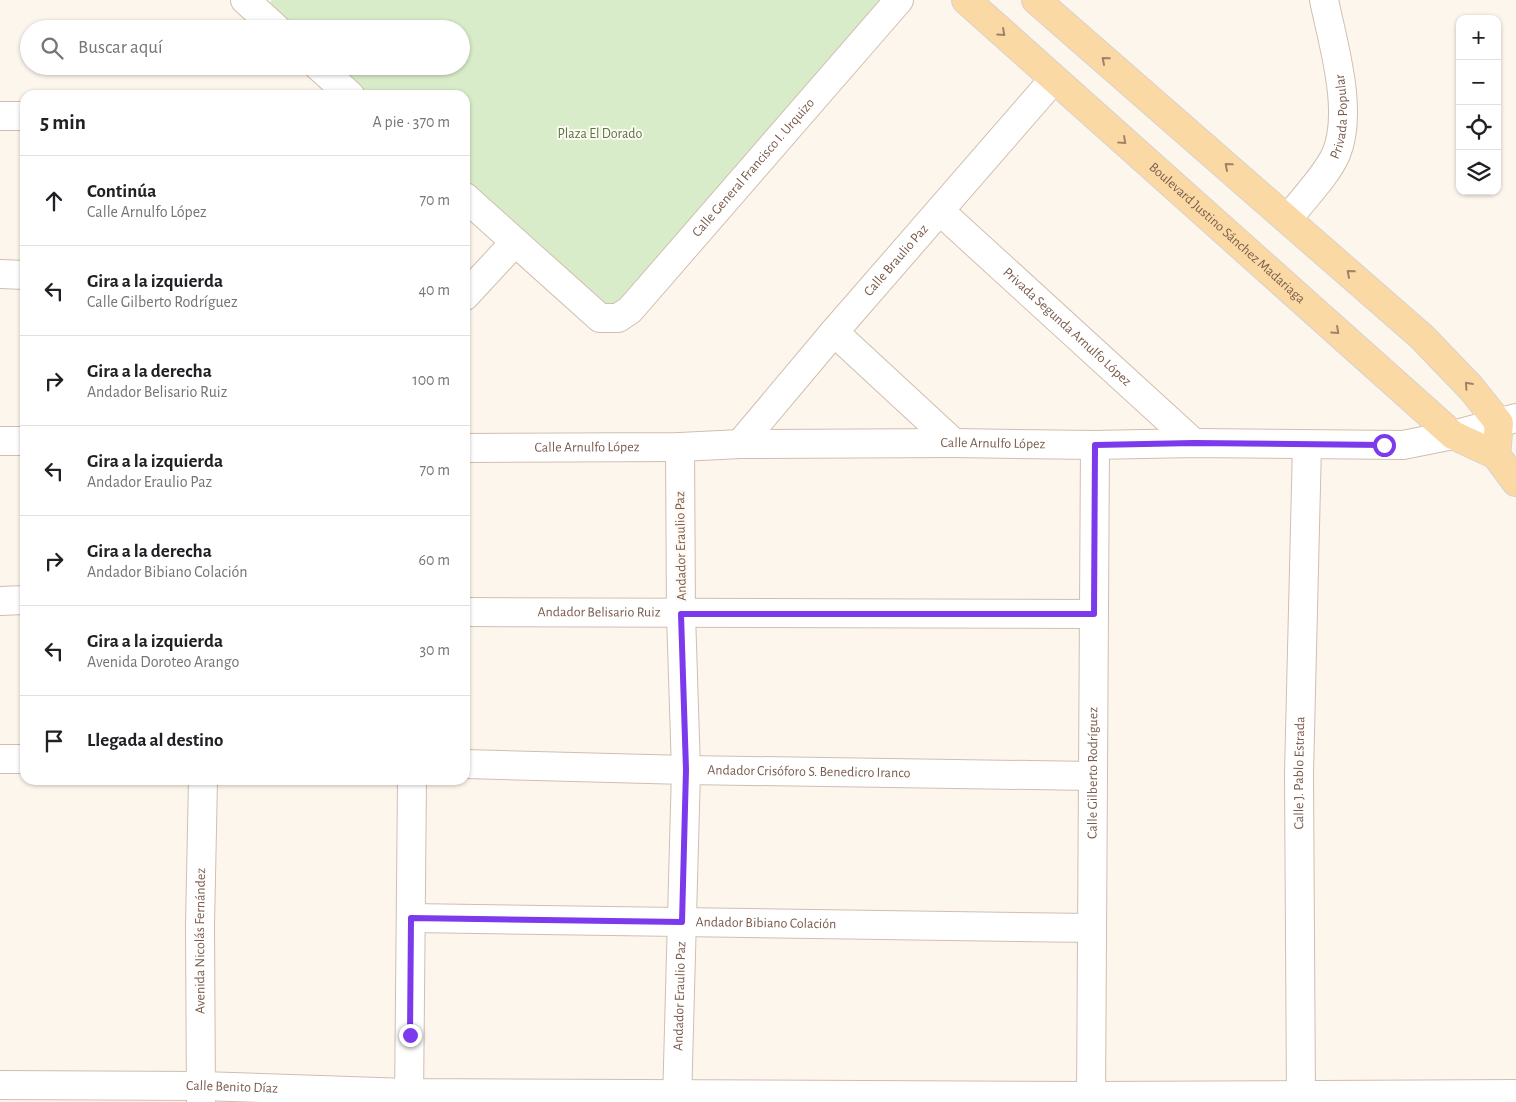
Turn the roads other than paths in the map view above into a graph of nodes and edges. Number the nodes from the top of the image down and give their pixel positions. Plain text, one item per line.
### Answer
1 (900, 0) edge
2 (966, 0) edge
3 (1036, 0) edge
4 (1324, 0) edge
5 (328, 75) edge
6 (1054, 79) junction
7 (344, 90) edge
8 (0, 116) edge
9 (20, 116) edge
10 (470, 202) edge
11 (940, 211) junction
12 (1288, 218) junction
13 (515, 242) junction
14 (0, 274) edge
15 (20, 275) edge
16 (470, 291) edge
17 (834, 332) junction
18 (1508, 420) edge
19 (1453, 435) junction
20 (0, 441) edge
21 (20, 441) edge
22 (954, 443) junction
23 (1194, 443) junction
24 (740, 444) junction
25 (1095, 445) junction
26 (1307, 445) junction
27 (680, 447) junction
28 (470, 448) edge
29 (1496, 455) junction
30 (1516, 482) edge
31 (20, 600) edge
32 (0, 601) edge
33 (470, 612) edge
34 (681, 614) junction
35 (1094, 614) junction
36 (0, 758) edge
37 (20, 759) edge
38 (470, 764) edge
39 (686, 770) junction
40 (1093, 776) junction
41 (204, 785) edge
42 (412, 785) edge
43 (411, 918) junction
44 (682, 922) junction
45 (1092, 928) junction
46 (0, 1085) edge
47 (201, 1094) edge
48 (1516, 1094) edge
49 (409, 1098) edge
50 (677, 1098) edge
51 (1091, 1099) edge
52 (1301, 1099) edge

1 - 13 street, Calle General Francisco I. Urquizo
2 -> 6 main road, Boulevard Justino Sánchez Madariaga
12 -> 3 main road
4 - 12 street, Privada Popular
5 - 7 street
6 - 11 street, Calle Braulio Paz
6 -> 19 main road, Boulevard Justino Sánchez Madariaga
8 - 9 street
10 - 13 street
11 - 17 street, Calle Braulio Paz
11 - 23 street, Privada Segunda Arnulfo López
18 -> 12 main road
13 - 16 street
14 - 15 street
17 - 22 street
17 - 24 street, Calle Braulio Paz
18 - 19 street, Calle Arnulfo López
18 - 29 main road
19 - 26 street, Calle Arnulfo López
19 - 29 main road, Boulevard Justino Sánchez Madariaga
20 - 21 street
22 - 24 street, Calle Arnulfo López
22 - 25 street, Calle Arnulfo López
23 - 25 street, Calle Arnulfo López
23 - 26 street, Calle Arnulfo López
24 - 27 street, Calle Arnulfo López
25 - 35 street, Calle Gilberto Rodríguez
26 - 52 street, Calle J. Pablo Estrada
27 - 28 street, Calle Arnulfo López
27 - 34 street, Andador Eraulio Paz
29 - 30 main road, Boulevard Justino Sánchez Madariaga
31 - 32 street
33 - 34 street, Andador Belisario Ruiz
34 - 35 street, Andador Belisario Ruiz
34 - 39 street, Andador Eraulio Paz
35 - 40 street, Calle Gilberto Rodríguez
36 - 37 street
38 - 39 street, Andador Crisóforo S. Benedicro Iranco
39 - 40 street, Andador Crisóforo S. Benedicro Iranco
39 - 44 street, Andador Eraulio Paz
40 - 45 street, Calle Gilberto Rodríguez
41 - 47 street, Avenida Nicolás Fernández
42 - 43 street
43 - 44 street, Andador Bibiano Colación
43 - 49 street
44 - 45 street, Andador Bibiano Colación
44 - 50 street, Andador Eraulio Paz
45 - 51 street, Calle Gilberto Rodríguez
46 - 47 street, Calle Benito Díaz
47 - 49 street, Calle Benito Díaz
48 - 52 street, Calle Benito Díaz
49 - 50 street, Calle Benito Díaz
50 - 51 street, Calle Benito Díaz
51 - 52 street, Calle Benito Díaz

